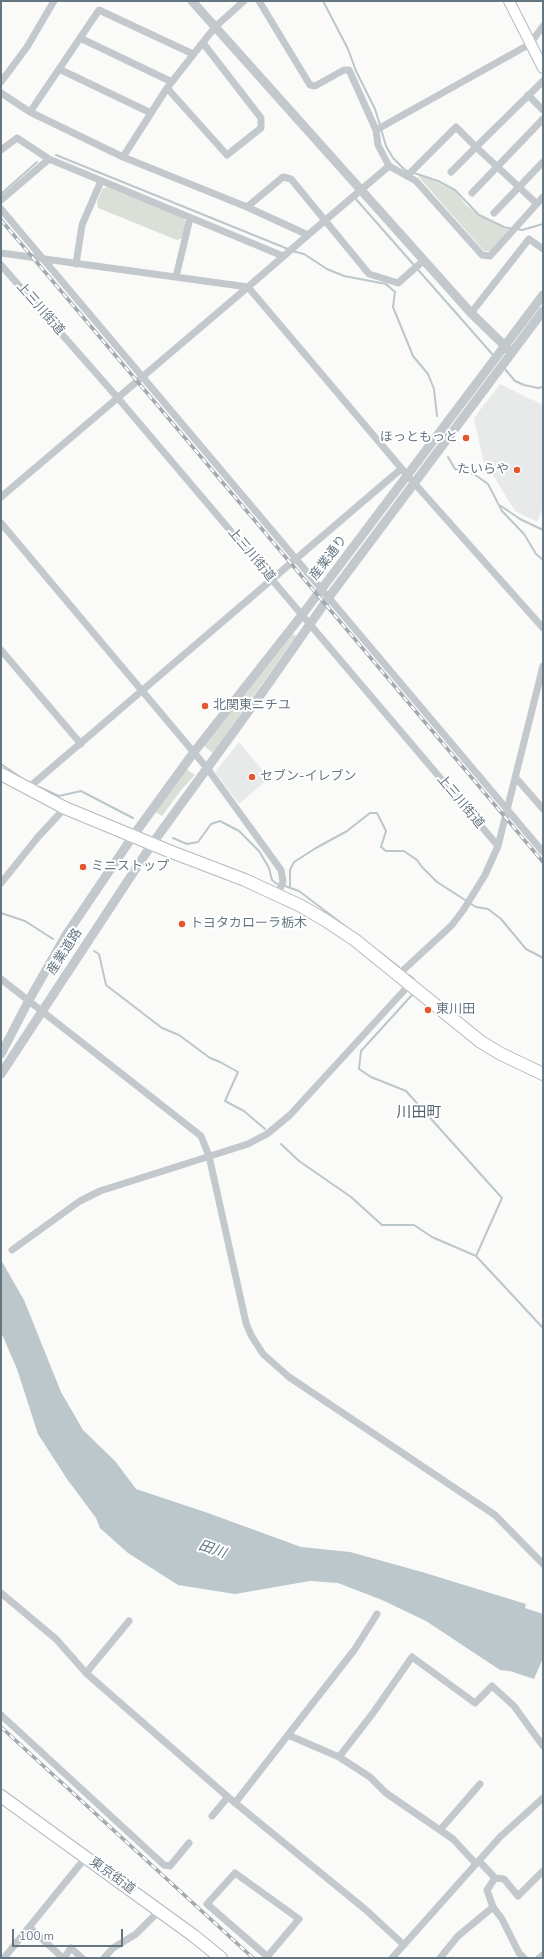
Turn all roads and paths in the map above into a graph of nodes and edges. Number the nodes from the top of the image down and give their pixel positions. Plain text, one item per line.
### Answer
1 (54, 1) edge
2 (192, 1) edge
3 (244, 1) edge
4 (259, 1) edge
5 (509, 1) edge
6 (543, 26) edge
7 (215, 27) junction
8 (80, 38) junction
9 (203, 43) junction
10 (530, 44) junction
11 (193, 54) junction
12 (543, 68) edge
13 (58, 69) junction
14 (543, 81) edge
15 (1, 82) edge
16 (172, 82) junction
17 (167, 88) junction
18 (1, 93) edge
19 (528, 95) junction
20 (543, 110) edge
21 (30, 112) junction
22 (150, 113) junction
23 (543, 119) edge
24 (376, 130) junction
25 (476, 146) junction
26 (1, 150) edge
27 (123, 157) junction
28 (49, 159) junction
29 (543, 162) edge
30 (389, 166) junction
31 (498, 167) junction
32 (451, 172) dead end
33 (407, 176) junction
34 (101, 181) junction
35 (519, 187) junction
36 (361, 191) junction
37 (472, 193) dead end
38 (543, 197) edge
39 (1, 200) edge
40 (536, 204) junction
41 (247, 207) junction
42 (1, 209) edge
43 (494, 213) dead end
44 (190, 218) junction
45 (325, 221) junction
46 (308, 235) junction
47 (543, 249) edge
48 (1, 253) edge
49 (283, 256) junction
50 (43, 259) junction
51 (423, 261) junction
52 (76, 264) junction
53 (1, 265) edge
54 (176, 277) junction
55 (248, 288) junction
56 (543, 295) edge
57 (543, 311) edge
58 (471, 314) junction
59 (504, 346) junction
60 (512, 352) junction
61 (142, 376) junction
62 (117, 397) junction
63 (404, 472) junction
64 (414, 483) junction
65 (1, 497) edge
66 (1, 524) edge
67 (296, 560) junction
68 (272, 580) junction
69 (322, 589) junction
70 (329, 598) junction
71 (302, 615) junction
72 (309, 624) junction
73 (543, 628) edge
74 (1, 650) edge
75 (543, 666) edge
76 (142, 691) junction
77 (81, 744) junction
78 (194, 752) junction
79 (207, 768) junction
80 (1, 774) edge
81 (516, 778) junction
82 (27, 789) junction
83 (65, 808) junction
84 (543, 809) edge
85 (508, 810) junction
86 (134, 836) junction
87 (152, 844) junction
88 (498, 846) junction
89 (543, 852) edge
90 (1, 884) edge
91 (278, 894) junction
92 (398, 975) junction
93 (1, 979) edge
94 (410, 984) junction
95 (29, 1000) junction
96 (42, 1011) junction
97 (1, 1054) edge
98 (1, 1074) edge
99 (543, 1074) edge
100 (209, 1156) junction
101 (12, 1250) dead end
102 (543, 1564) edge
103 (1, 1593) edge
104 (376, 1614) dead end
105 (129, 1621) dead end
106 (86, 1673) junction
107 (1, 1715) edge
108 (288, 1735) junction
109 (543, 1746) edge
110 (339, 1757) junction
111 (480, 1784) dead end
112 (1, 1796) edge
113 (228, 1797) junction
114 (543, 1798) edge
115 (235, 1803) junction
116 (212, 1816) dead end
117 (440, 1830) junction
118 (189, 1844) dead end
119 (86, 1857) junction
120 (477, 1863) junction
121 (543, 1871) edge
122 (495, 1878) junction
123 (494, 1907) junction
124 (160, 1911) junction
125 (29, 1927) junction
126 (404, 1945) junction
127 (543, 1955) edge
128 (268, 1957) edge
129 (6, 1958) edge
130 (63, 1958) edge
131 (82, 1958) edge
132 (104, 1958) edge
133 (220, 1958) edge
134 (392, 1958) edge
135 (440, 1958) edge
136 (524, 1958) edge
137 (539, 1958) edge

1 - 15 street
2 - 7 street
3 - 7 street
4 - 24 street
5 - 10 main road
6 - 10 street
7 - 9 street
7 - 36 street
8 - 11 street
8 - 13 street
8 - 16 street
9 - 11 street
9 - 17 street
10 - 12 main road
10 - 24 street
11 - 16 street
13 - 21 street
13 - 22 street
14 - 19 street
16 - 17 street
17 - 22 street
18 - 21 street
19 - 20 street
19 - 25 street
21 - 27 street
22 - 27 street
23 - 31 street
24 - 30 street
25 - 31 street
25 - 32 street
25 - 33 street
26 - 28 street
27 - 41 street
28 - 34 street
28 - 39 street
29 - 35 street
30 - 33 street
30 - 36 street
31 - 35 street
31 - 37 street
33 - 40 street
34 - 44 street
34 - 52 street
35 - 40 street
35 - 43 street
36 - 45 street
36 - 51 street
38 - 40 street
41 - 45 street
41 - 46 street
42 - 50 street
44 - 49 street
44 - 54 street
45 - 46 street
45 - 51 street
46 - 49 street
47 - 58 street
48 - 50 street
49 - 55 street
50 - 52 street
50 - 61 street
51 - 58 street
52 - 54 street
53 - 62 street, 上三川街道
54 - 55 street
55 - 61 street
55 - 63 street
56 - 59 street, 産業通り
57 - 60 street, 産業通り
58 - 59 street
59 - 60 street
59 - 63 street, 産業通り
60 - 64 street, 産業通り
61 - 62 street
61 - 67 street
62 - 65 street
62 - 68 street, 上三川街道
63 - 64 street
63 - 67 street
63 - 69 street, 産業通り
64 - 70 street, 産業通り
64 - 73 street
66 - 76 street
67 - 68 street
67 - 69 street
68 - 71 street, 上三川街道
68 - 76 street
69 - 70 street
69 - 71 street, 産業通り
70 - 72 street, 産業通り
70 - 85 street
71 - 72 street, 上三川街道
71 - 78 street, 産業通り
72 - 79 street, 産業通り
72 - 88 street, 上三川街道
74 - 77 street
75 - 81 street
76 - 77 street
76 - 78 street
77 - 82 street
78 - 79 street
78 - 86 street, 産業通り
79 - 87 street, 産業通り
79 - 91 street
80 - 82 main road
81 - 84 street
81 - 85 street
82 - 83 main road
83 - 86 main road
83 - 90 street
85 - 88 street
85 - 89 street
86 - 87 main road
86 - 95 street, 産業道路
87 - 91 main road
87 - 96 street, 産業道路
88 - 92 street
91 - 92 main road
92 - 94 main road
93 - 95 street
94 - 99 main road
94 - 100 street
95 - 96 street
95 - 97 street, 産業道路
96 - 98 street, 産業道路
96 - 100 street
100 - 101 street
100 - 102 street
103 - 106 street
104 - 108 street
105 - 106 street
106 - 113 street
107 - 118 street
108 - 110 street
108 - 115 street
109 - 110 street
110 - 117 street
111 - 117 street
112 - 119 main road, 東京街道
113 - 115 street
113 - 116 street
114 - 120 street
115 - 126 street
117 - 120 street
119 - 124 main road, 東京街道
119 - 125 street
120 - 122 street
120 - 126 street
121 - 122 street
122 - 123 street
123 - 135 street
123 - 136 street
124 - 132 street
124 - 133 main road, 東京街道
125 - 129 street
125 - 130 street
126 - 134 street
127 - 137 street
128 - 128 street
130 - 131 street

